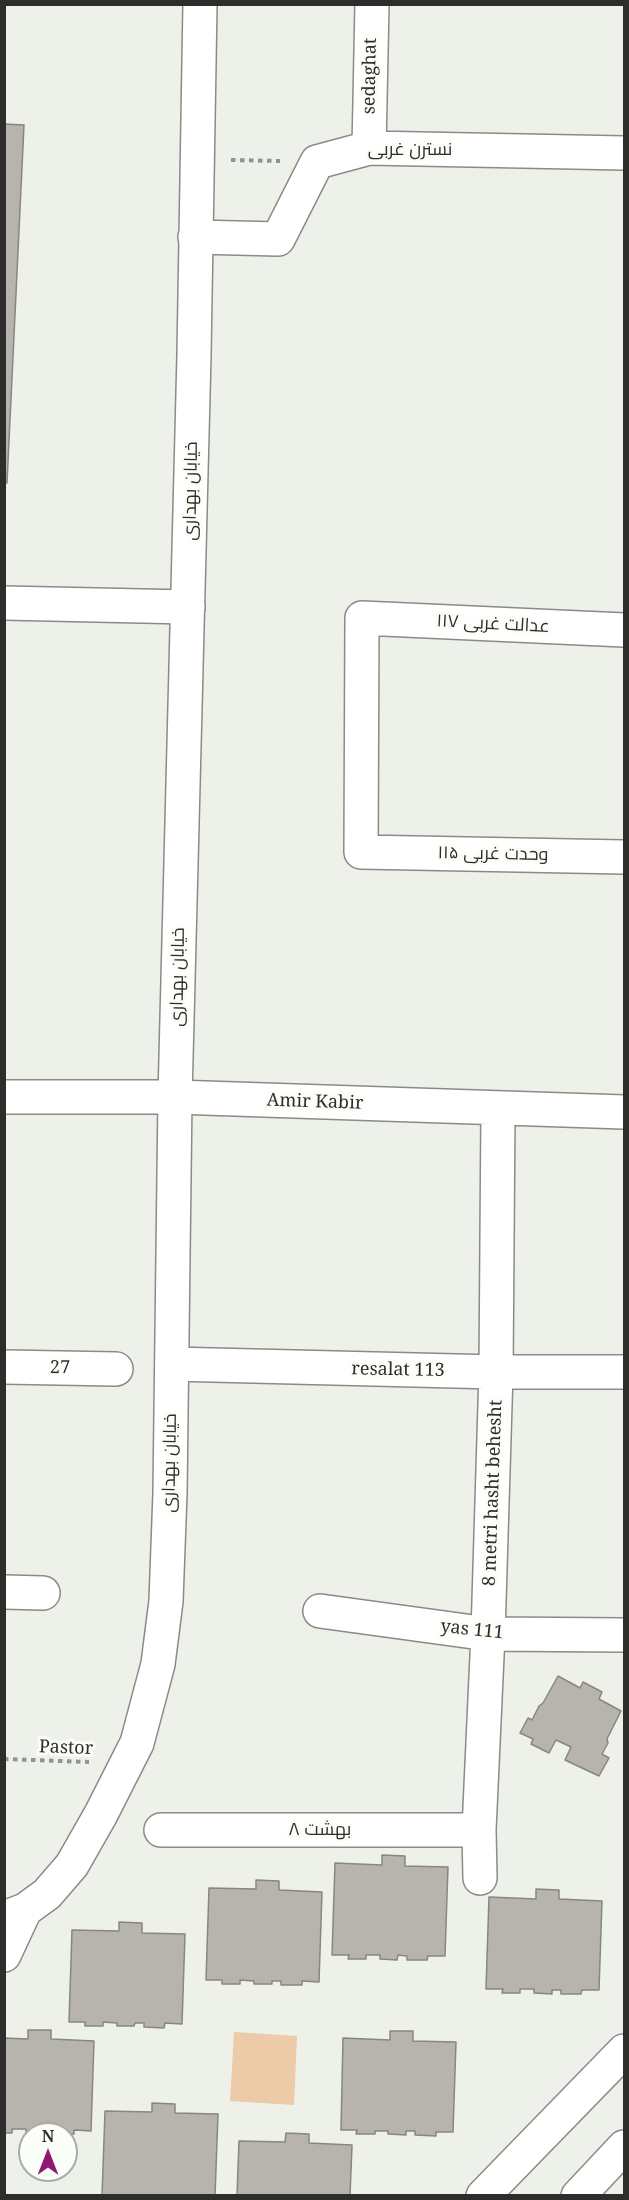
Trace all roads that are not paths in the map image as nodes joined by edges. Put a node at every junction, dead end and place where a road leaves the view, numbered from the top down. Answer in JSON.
{"nodes":[{"id":1,"x":200,"y":4,"type":"edge"},
{"id":2,"x":372,"y":4,"type":"edge"},
{"id":3,"x":369,"y":148,"type":"junction"},
{"id":4,"x":624,"y":153,"type":"edge"},
{"id":5,"x":195,"y":237,"type":"junction"},
{"id":6,"x":4,"y":603,"type":"edge"},
{"id":7,"x":188,"y":607,"type":"junction"},
{"id":8,"x":624,"y":630,"type":"edge"},
{"id":9,"x":361,"y":852,"type":"joint"},
{"id":10,"x":624,"y":857,"type":"edge"},
{"id":11,"x":4,"y":1097,"type":"edge"},
{"id":12,"x":175,"y":1097,"type":"junction"},
{"id":13,"x":498,"y":1109,"type":"junction"},
{"id":14,"x":624,"y":1112,"type":"edge"},
{"id":15,"x":172,"y":1364,"type":"junction"},
{"id":16,"x":4,"y":1367,"type":"edge"},
{"id":17,"x":116,"y":1369,"type":"dead end"},
{"id":18,"x":496,"y":1372,"type":"junction"},
{"id":19,"x":624,"y":1372,"type":"edge"},
{"id":20,"x":4,"y":1592,"type":"edge"},
{"id":21,"x":43,"y":1593,"type":"dead end"},
{"id":22,"x":320,"y":1611,"type":"dead end"},
{"id":23,"x":488,"y":1634,"type":"junction"},
{"id":24,"x":624,"y":1635,"type":"edge"},
{"id":25,"x":161,"y":1830,"type":"dead end"},
{"id":26,"x":479,"y":1830,"type":"junction"},
{"id":27,"x":480,"y":1878,"type":"dead end"},
{"id":28,"x":15,"y":1914,"type":"edge"},
{"id":29,"x":4,"y":1955,"type":"edge"},
{"id":30,"x":624,"y":2051,"type":"edge"},
{"id":31,"x":624,"y":2147,"type":"edge"},
{"id":32,"x":483,"y":2196,"type":"edge"},
{"id":33,"x":578,"y":2196,"type":"edge"}],
"edges":[{"from":1,"to":5,"type":"street","name":"خیابان بهداری"},
{"from":2,"to":3,"type":"street","name":"sedaghat"},
{"from":3,"to":4,"type":"street","name":"نسترن غربی"},
{"from":3,"to":5,"type":"street","name":"نسترن غربی"},
{"from":5,"to":7,"type":"street","name":"خیابان بهداری"},
{"from":6,"to":7,"type":"street"},
{"from":7,"to":12,"type":"street","name":"خیابان بهداری"},
{"from":8,"to":9,"type":"street","name":"۱۱۷ عدالت غربی"},
{"from":9,"to":10,"type":"street","name":"۱۱۵ وحدت غربی"},
{"from":11,"to":12,"type":"street","name":"Amir Kabir"},
{"from":12,"to":13,"type":"street","name":"Amir Kabir"},
{"from":12,"to":15,"type":"street","name":"خیابان بهداری"},
{"from":13,"to":14,"type":"street","name":"Amir Kabir"},
{"from":13,"to":18,"type":"street","name":"8 metri hasht behesht"},
{"from":15,"to":18,"type":"street","name":"resalat 113"},
{"from":15,"to":28,"type":"street","name":"خیابان بهداری"},
{"from":16,"to":17,"type":"street","name":"27"},
{"from":18,"to":19,"type":"street","name":"resalat 113"},
{"from":18,"to":23,"type":"street","name":"8 metri hasht behesht"},
{"from":20,"to":21,"type":"street"},
{"from":22,"to":23,"type":"street","name":"yas 111"},
{"from":23,"to":24,"type":"street","name":"yas 111"},
{"from":23,"to":26,"type":"street","name":"8 metri hasht behesht"},
{"from":25,"to":26,"type":"street","name":"۸ بهشت"},
{"from":26,"to":27,"type":"street","name":"8 metri hasht behesht"},
{"from":28,"to":29,"type":"street","name":"خیابان بهداری"},
{"from":30,"to":32,"type":"street"},
{"from":31,"to":33,"type":"street"}]}
